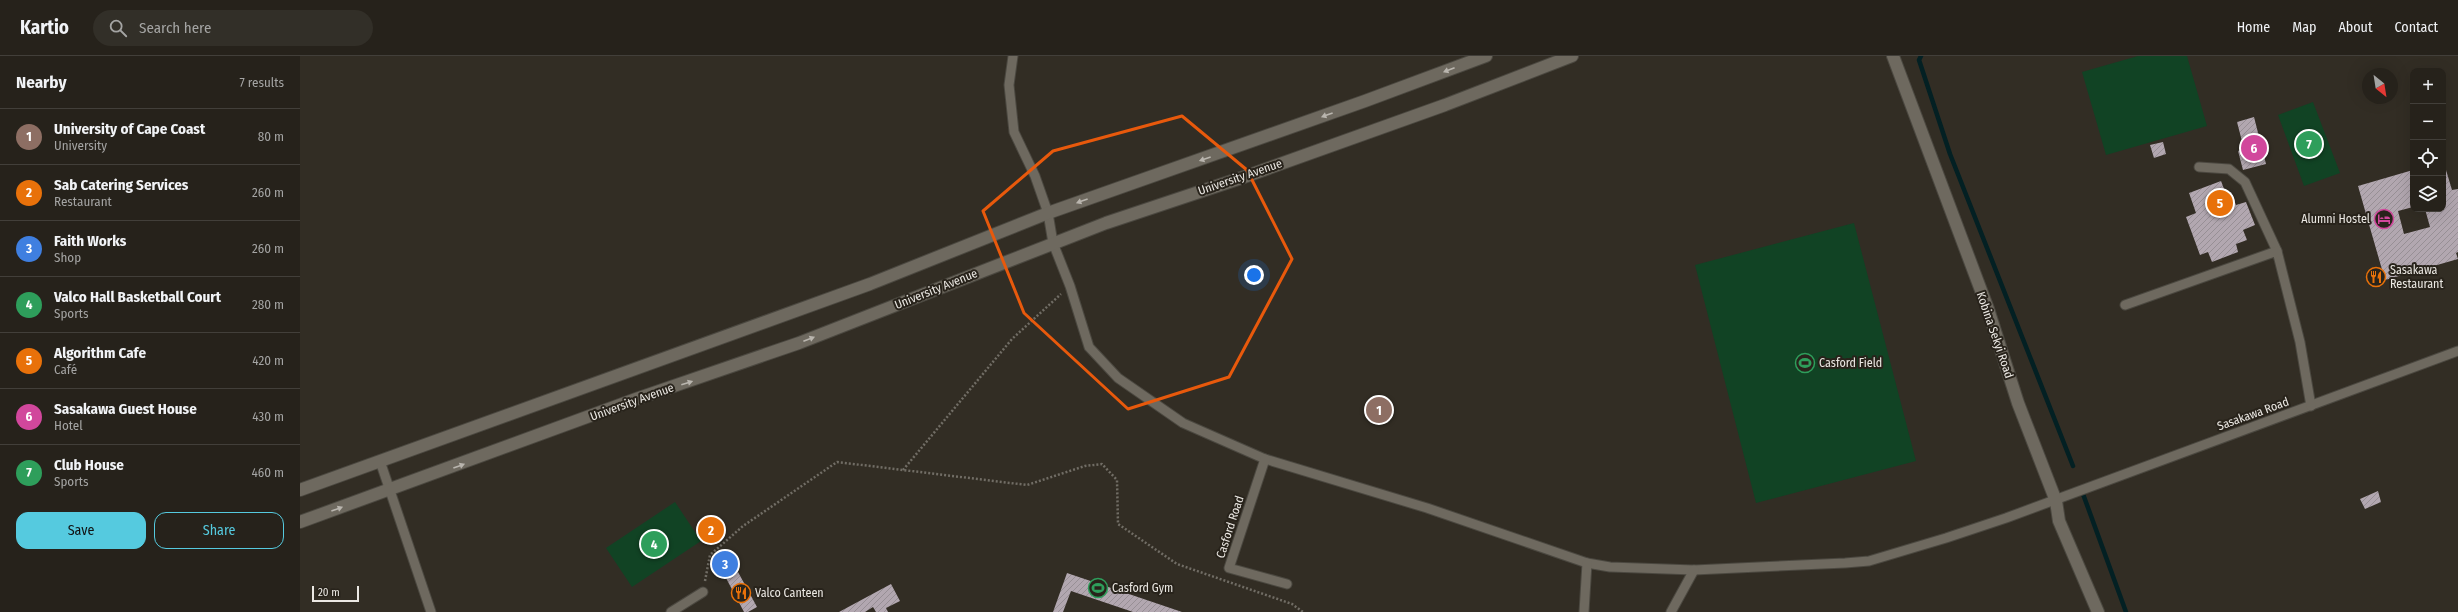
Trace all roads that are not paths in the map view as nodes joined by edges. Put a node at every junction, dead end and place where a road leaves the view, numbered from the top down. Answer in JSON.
{"nodes":[{"id":1,"x":1013,"y":56,"type":"edge"},
{"id":2,"x":1486,"y":56,"type":"edge"},
{"id":3,"x":1572,"y":56,"type":"edge"},
{"id":4,"x":1893,"y":56,"type":"edge"},
{"id":5,"x":2199,"y":167,"type":"dead end"},
{"id":6,"x":1048,"y":213,"type":"junction"},
{"id":7,"x":1053,"y":243,"type":"junction"},
{"id":8,"x":2277,"y":251,"type":"junction"},
{"id":9,"x":2125,"y":305,"type":"dead end"},
{"id":10,"x":2458,"y":351,"type":"edge"},
{"id":11,"x":2311,"y":406,"type":"junction"},
{"id":12,"x":1265,"y":459,"type":"junction"},
{"id":13,"x":380,"y":461,"type":"junction"},
{"id":14,"x":300,"y":490,"type":"edge"},
{"id":15,"x":392,"y":490,"type":"junction"},
{"id":16,"x":2056,"y":499,"type":"junction"},
{"id":17,"x":300,"y":522,"type":"edge"},
{"id":18,"x":1587,"y":563,"type":"junction"},
{"id":19,"x":1694,"y":570,"type":"junction"},
{"id":20,"x":1287,"y":584,"type":"dead end"},
{"id":21,"x":703,"y":592,"type":"road end"},
{"id":22,"x":431,"y":612,"type":"edge"},
{"id":23,"x":671,"y":612,"type":"edge"},
{"id":24,"x":1584,"y":612,"type":"edge"},
{"id":25,"x":1671,"y":612,"type":"edge"},
{"id":26,"x":2098,"y":612,"type":"edge"}],
"edges":[{"from":1,"to":6,"type":"lane","name":"Sasakawa Road"},
{"from":2,"to":6,"type":"street","one_way":true},
{"from":3,"to":7,"type":"street","name":"University Avenue"},
{"from":4,"to":16,"type":"street","name":"Kobina Sekyi Road"},
{"from":5,"to":8,"type":"lane"},
{"from":6,"to":7,"type":"lane","name":"Sasakawa Road"},
{"from":6,"to":13,"type":"street"},
{"from":7,"to":12,"type":"lane","name":"Sasakawa Road"},
{"from":15,"to":7,"type":"street","name":"University Avenue","one_way":true},
{"from":8,"to":9,"type":"lane"},
{"from":8,"to":11,"type":"lane"},
{"from":10,"to":11,"type":"lane","name":"Sasakawa Road"},
{"from":11,"to":16,"type":"lane","name":"Sasakawa Road"},
{"from":12,"to":18,"type":"lane","name":"Sasakawa Road"},
{"from":12,"to":20,"type":"lane","name":"Casford Road"},
{"from":13,"to":14,"type":"street"},
{"from":13,"to":15,"type":"lane"},
{"from":17,"to":15,"type":"street","name":"University Avenue","one_way":true},
{"from":15,"to":22,"type":"lane"},
{"from":16,"to":19,"type":"lane","name":"Sasakawa Road"},
{"from":16,"to":26,"type":"street","name":"Kobina Sekyi Road"},
{"from":18,"to":19,"type":"lane","name":"Sasakawa Road"},
{"from":18,"to":24,"type":"lane"},
{"from":19,"to":25,"type":"lane"},
{"from":21,"to":23,"type":"lane"}]}
